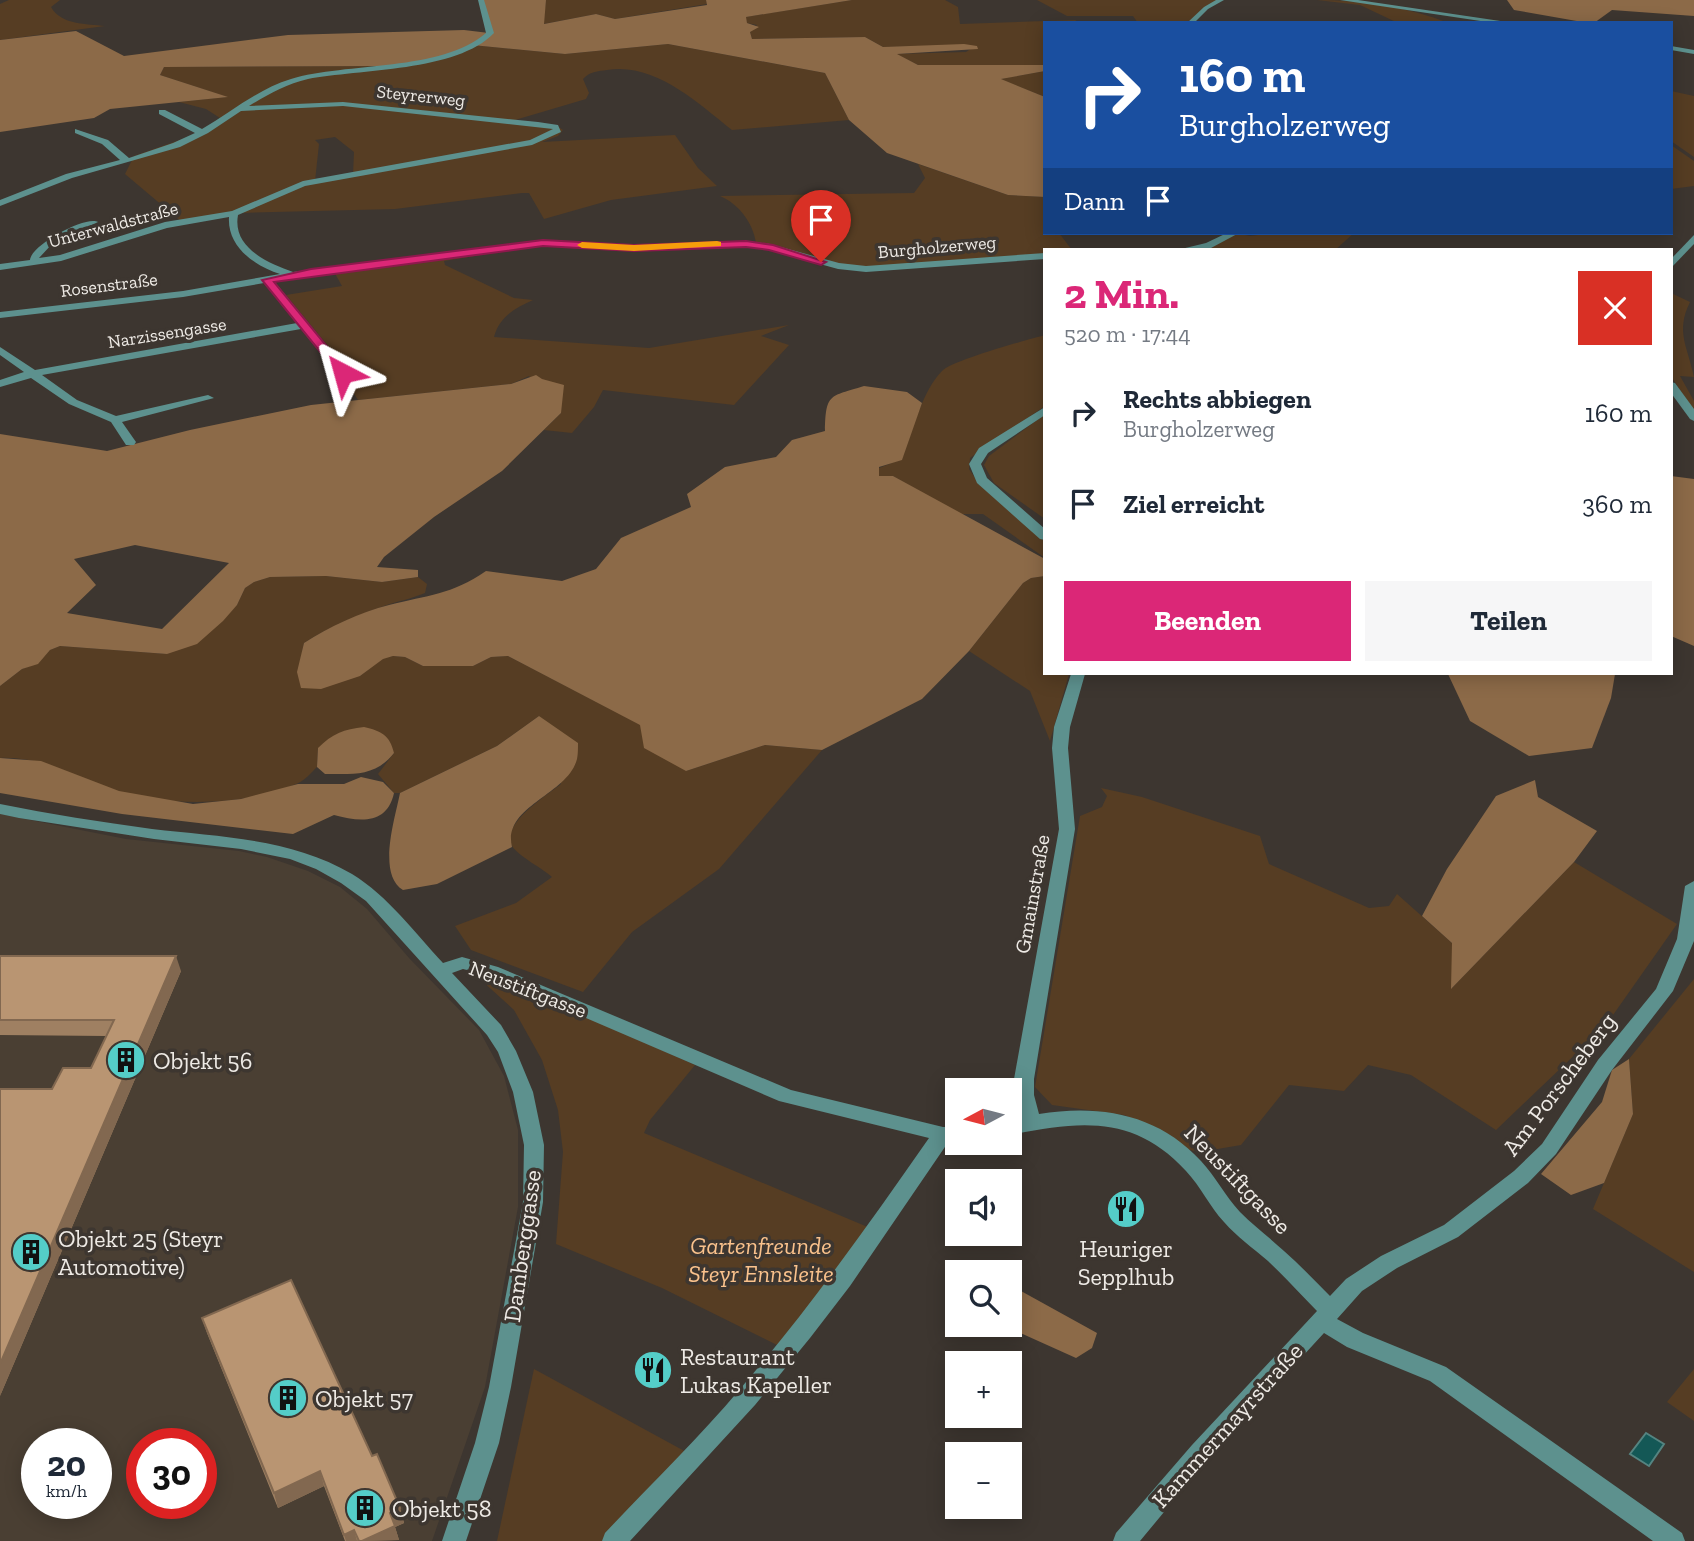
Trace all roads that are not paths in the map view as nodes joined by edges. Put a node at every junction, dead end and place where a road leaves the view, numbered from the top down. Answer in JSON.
{"nodes":[{"id":1,"x":481,"y":0,"type":"edge"},
{"id":2,"x":1232,"y":0,"type":"edge"},
{"id":3,"x":1343,"y":0,"type":"edge"},
{"id":4,"x":1220,"y":1,"type":"edge"},
{"id":5,"x":1192,"y":21,"type":"edge"},
{"id":6,"x":1496,"y":21,"type":"edge"},
{"id":7,"x":1673,"y":48,"type":"edge"},
{"id":8,"x":1694,"y":52,"type":"edge"},
{"id":9,"x":241,"y":109,"type":"junction"},
{"id":10,"x":162,"y":112,"type":"dead end"},
{"id":11,"x":78,"y":131,"type":"dead end"},
{"id":12,"x":203,"y":132,"type":"junction"},
{"id":13,"x":126,"y":160,"type":"junction"},
{"id":14,"x":0,"y":203,"type":"edge"},
{"id":15,"x":234,"y":213,"type":"junction"},
{"id":16,"x":93,"y":222,"type":"dead end"},
{"id":17,"x":1230,"y":235,"type":"edge"},
{"id":18,"x":1694,"y":238,"type":"edge"},
{"id":19,"x":1195,"y":248,"type":"edge"},
{"id":20,"x":1043,"y":256,"type":"edge"},
{"id":21,"x":35,"y":262,"type":"junction"},
{"id":22,"x":1673,"y":263,"type":"edge"},
{"id":23,"x":0,"y":267,"type":"edge"},
{"id":24,"x":291,"y":275,"type":"junction"},
{"id":25,"x":267,"y":280,"type":"junction"},
{"id":26,"x":223,"y":288,"type":"joint"},
{"id":27,"x":0,"y":315,"type":"edge"},
{"id":28,"x":305,"y":325,"type":"junction"},
{"id":29,"x":0,"y":350,"type":"edge"},
{"id":30,"x":34,"y":373,"type":"junction"},
{"id":31,"x":343,"y":373,"type":"dead end"},
{"id":32,"x":0,"y":384,"type":"edge"},
{"id":33,"x":1673,"y":389,"type":"edge"},
{"id":34,"x":208,"y":398,"type":"dead end"},
{"id":35,"x":1043,"y":411,"type":"edge"},
{"id":36,"x":1694,"y":417,"type":"edge"},
{"id":37,"x":115,"y":420,"type":"junction"},
{"id":38,"x":130,"y":442,"type":"dead end"},
{"id":39,"x":1043,"y":534,"type":"edge"},
{"id":40,"x":1078,"y":675,"type":"edge"},
{"id":41,"x":0,"y":808,"type":"edge"},
{"id":42,"x":1694,"y":886,"type":"edge"},
{"id":43,"x":441,"y":970,"type":"junction"},
{"id":44,"x":1032,"y":1122,"type":"junction"},
{"id":45,"x":1022,"y":1125,"type":"edge"},
{"id":46,"x":945,"y":1133,"type":"edge"},
{"id":47,"x":945,"y":1141,"type":"edge"},
{"id":48,"x":1325,"y":1315,"type":"junction"},
{"id":49,"x":454,"y":1541,"type":"edge"},
{"id":50,"x":614,"y":1541,"type":"edge"},
{"id":51,"x":1125,"y":1541,"type":"edge"},
{"id":52,"x":1673,"y":1541,"type":"edge"}],
"edges":[{"from":1,"to":9,"type":"street","name":"Steyrerweg"},
{"from":2,"to":4,"type":"street"},
{"from":3,"to":6,"type":"street"},
{"from":4,"to":5,"type":"street"},
{"from":7,"to":8,"type":"street"},
{"from":9,"to":12,"type":"street"},
{"from":9,"to":15,"type":"street","name":"Steyrerweg"},
{"from":10,"to":12,"type":"street"},
{"from":11,"to":13,"type":"street"},
{"from":12,"to":13,"type":"street"},
{"from":13,"to":14,"type":"street"},
{"from":15,"to":21,"type":"street","name":"Unterwaldstraße"},
{"from":15,"to":24,"type":"street"},
{"from":16,"to":21,"type":"street"},
{"from":17,"to":19,"type":"street"},
{"from":18,"to":22,"type":"street"},
{"from":20,"to":24,"type":"street","name":"Burgholzerweg"},
{"from":21,"to":23,"type":"street","name":"Unterwaldstraße"},
{"from":24,"to":25,"type":"street","name":"Burgholzerweg"},
{"from":25,"to":26,"type":"street","name":"Burgholzerweg"},
{"from":25,"to":28,"type":"street"},
{"from":26,"to":27,"type":"street","name":"Rosenstraße"},
{"from":28,"to":30,"type":"street","name":"Narzissengasse"},
{"from":28,"to":31,"type":"street"},
{"from":29,"to":30,"type":"street"},
{"from":30,"to":32,"type":"street","name":"Narzissengasse"},
{"from":30,"to":37,"type":"street"},
{"from":33,"to":36,"type":"street"},
{"from":34,"to":37,"type":"street"},
{"from":35,"to":39,"type":"street"},
{"from":37,"to":38,"type":"street"},
{"from":40,"to":44,"type":"street","name":"Gmainstraße"},
{"from":41,"to":43,"type":"street","name":"Neustiftgasse"},
{"from":42,"to":48,"type":"street","name":"Am Porscheberg"},
{"from":43,"to":46,"type":"street","name":"Neustiftgasse"},
{"from":43,"to":49,"type":"street","name":"Damberggasse"},
{"from":44,"to":45,"type":"street","name":"Neustiftgasse"},
{"from":44,"to":48,"type":"street","name":"Neustiftgasse"},
{"from":47,"to":50,"type":"street"},
{"from":48,"to":51,"type":"street","name":"Kammermayrstraße"},
{"from":48,"to":52,"type":"street","name":"Neustiftgasse"}]}
